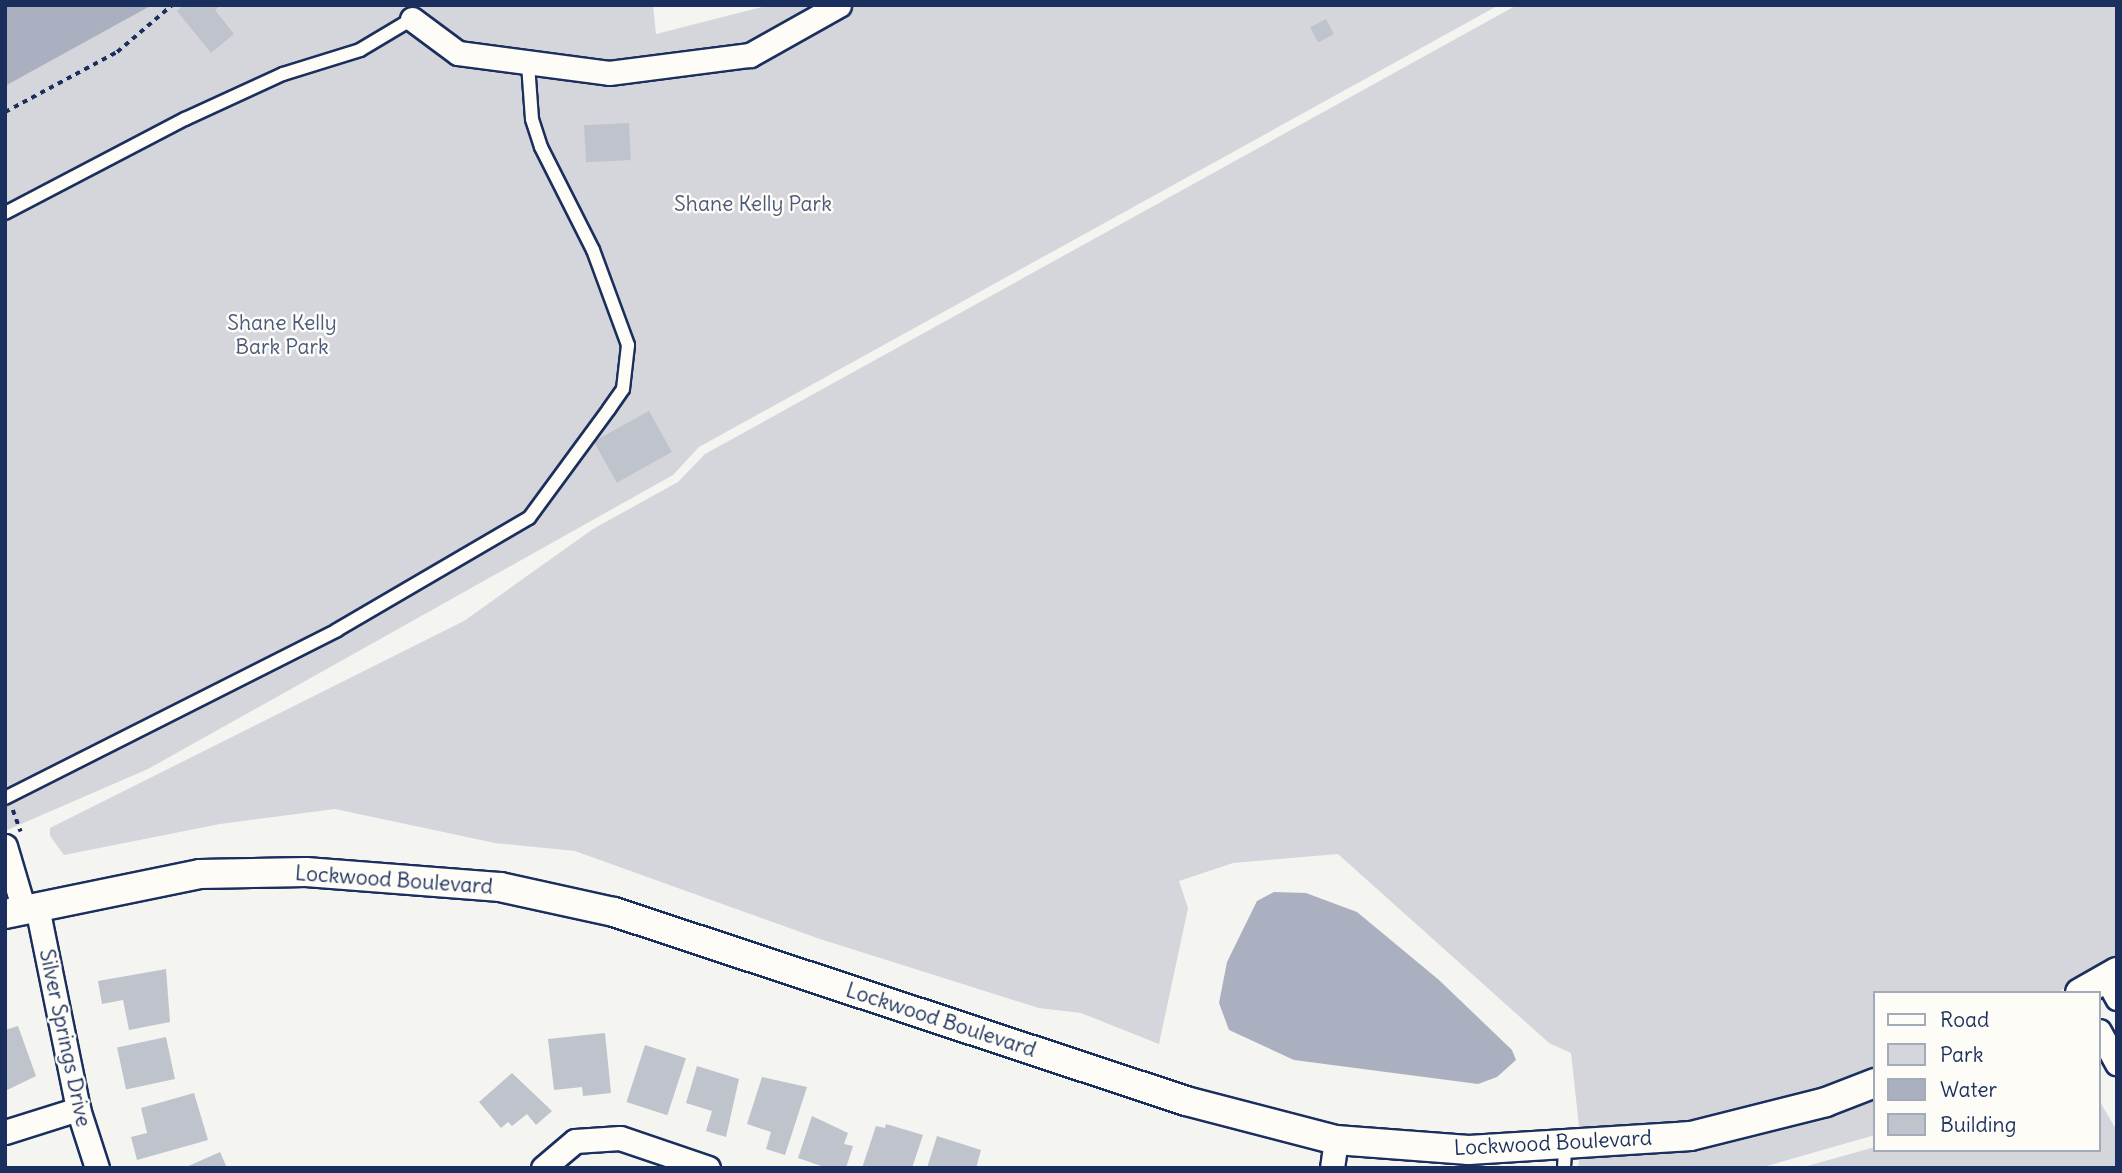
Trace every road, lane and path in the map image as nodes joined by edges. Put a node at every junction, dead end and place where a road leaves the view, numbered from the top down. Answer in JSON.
{"nodes":[{"id":1,"x":172,"y":5,"type":"edge"},
{"id":2,"x":839,"y":5,"type":"edge"},
{"id":3,"x":412,"y":19,"type":"joint"},
{"id":4,"x":528,"y":65,"type":"junction"},
{"id":5,"x":5,"y":112,"type":"edge"},
{"id":6,"x":5,"y":214,"type":"edge"},
{"id":7,"x":5,"y":798,"type":"edge"},
{"id":8,"x":5,"y":846,"type":"edge"},
{"id":9,"x":22,"y":910,"type":"edge"},
{"id":10,"x":2113,"y":982,"type":"edge"},
{"id":11,"x":2086,"y":991,"type":"edge"},
{"id":12,"x":2101,"y":1035,"type":"edge"},
{"id":13,"x":2117,"y":1063,"type":"edge"},
{"id":14,"x":1874,"y":1083,"type":"edge"},
{"id":15,"x":78,"y":1109,"type":"junction"},
{"id":16,"x":5,"y":1132,"type":"edge"},
{"id":17,"x":1336,"y":1140,"type":"junction"},
{"id":18,"x":1564,"y":1157,"type":"edge"},
{"id":19,"x":97,"y":1168,"type":"edge"},
{"id":20,"x":543,"y":1168,"type":"edge"},
{"id":21,"x":708,"y":1168,"type":"edge"},
{"id":22,"x":1332,"y":1168,"type":"edge"}],
"edges":[{"from":1,"to":5,"type":"path"},
{"from":2,"to":4,"type":"street"},
{"from":3,"to":4,"type":"street"},
{"from":3,"to":6,"type":"lane"},
{"from":4,"to":7,"type":"lane"},
{"from":8,"to":9,"type":"street","name":"Silver Springs Drive"},
{"from":9,"to":15,"type":"street","name":"Silver Springs Drive"},
{"from":9,"to":17,"type":"street","name":"Lockwood Boulevard"},
{"from":10,"to":11,"type":"street"},
{"from":12,"to":13,"type":"street"},
{"from":14,"to":18,"type":"street","name":"Lockwood Boulevard"},
{"from":15,"to":16,"type":"street"},
{"from":15,"to":19,"type":"street","name":"Silver Springs Drive"},
{"from":17,"to":18,"type":"street","name":"Lockwood Boulevard"},
{"from":17,"to":22,"type":"street"},
{"from":20,"to":21,"type":"street"}]}
